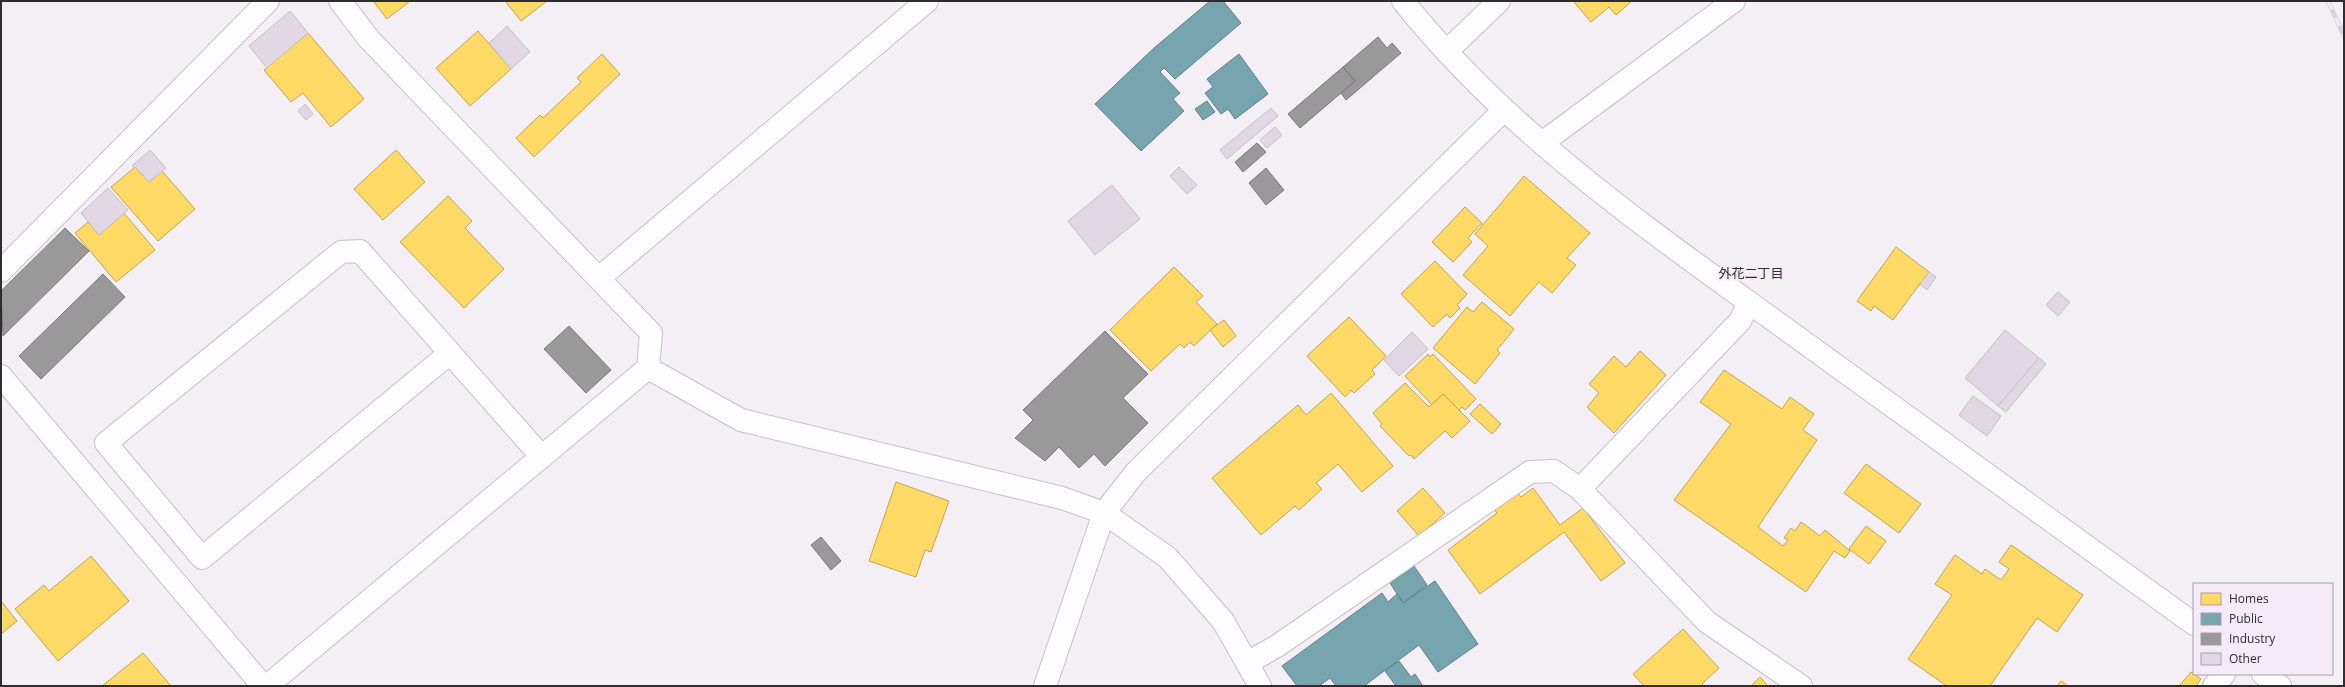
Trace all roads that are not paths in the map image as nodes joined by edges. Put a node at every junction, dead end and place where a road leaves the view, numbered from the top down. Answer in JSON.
{"nodes":[{"id":1,"x":268,"y":1,"type":"edge"},
{"id":2,"x":340,"y":1,"type":"edge"},
{"id":3,"x":927,"y":1,"type":"edge"},
{"id":4,"x":1403,"y":1,"type":"edge"},
{"id":5,"x":1499,"y":1,"type":"edge"},
{"id":6,"x":1734,"y":1,"type":"edge"},
{"id":7,"x":1447,"y":51,"type":"junction"},
{"id":8,"x":1504,"y":110,"type":"junction"},
{"id":9,"x":1542,"y":143,"type":"junction"},
{"id":10,"x":1,"y":271,"type":"edge"},
{"id":11,"x":599,"y":278,"type":"junction"},
{"id":12,"x":1750,"y":303,"type":"junction"},
{"id":13,"x":450,"y":353,"type":"junction"},
{"id":14,"x":648,"y":368,"type":"junction"},
{"id":15,"x":1,"y":376,"type":"edge"},
{"id":16,"x":542,"y":457,"type":"junction"},
{"id":17,"x":1580,"y":489,"type":"junction"},
{"id":18,"x":1104,"y":513,"type":"junction"},
{"id":19,"x":2193,"y":623,"type":"edge"},
{"id":20,"x":1247,"y":663,"type":"junction"},
{"id":21,"x":2223,"y":675,"type":"edge"},
{"id":22,"x":2264,"y":675,"type":"edge"},
{"id":23,"x":263,"y":686,"type":"edge"},
{"id":24,"x":268,"y":686,"type":"edge"},
{"id":25,"x":1044,"y":686,"type":"edge"},
{"id":26,"x":1260,"y":686,"type":"edge"},
{"id":27,"x":1801,"y":686,"type":"edge"},
{"id":28,"x":2214,"y":686,"type":"edge"},
{"id":29,"x":2280,"y":686,"type":"edge"}],
"edges":[{"from":1,"to":10,"type":"street"},
{"from":2,"to":11,"type":"street"},
{"from":3,"to":11,"type":"street"},
{"from":4,"to":7,"type":"street"},
{"from":5,"to":7,"type":"street"},
{"from":6,"to":9,"type":"street"},
{"from":7,"to":8,"type":"street"},
{"from":8,"to":9,"type":"street"},
{"from":8,"to":18,"type":"street"},
{"from":9,"to":12,"type":"street"},
{"from":11,"to":14,"type":"street"},
{"from":12,"to":17,"type":"street"},
{"from":12,"to":19,"type":"street"},
{"from":13,"to":13,"type":"street"},
{"from":13,"to":16,"type":"street"},
{"from":14,"to":16,"type":"street"},
{"from":14,"to":18,"type":"street"},
{"from":15,"to":23,"type":"street"},
{"from":16,"to":24,"type":"street"},
{"from":17,"to":20,"type":"street"},
{"from":17,"to":27,"type":"street"},
{"from":18,"to":20,"type":"street"},
{"from":18,"to":25,"type":"street"},
{"from":20,"to":26,"type":"street"},
{"from":21,"to":28,"type":"street"},
{"from":22,"to":29,"type":"street"}]}
